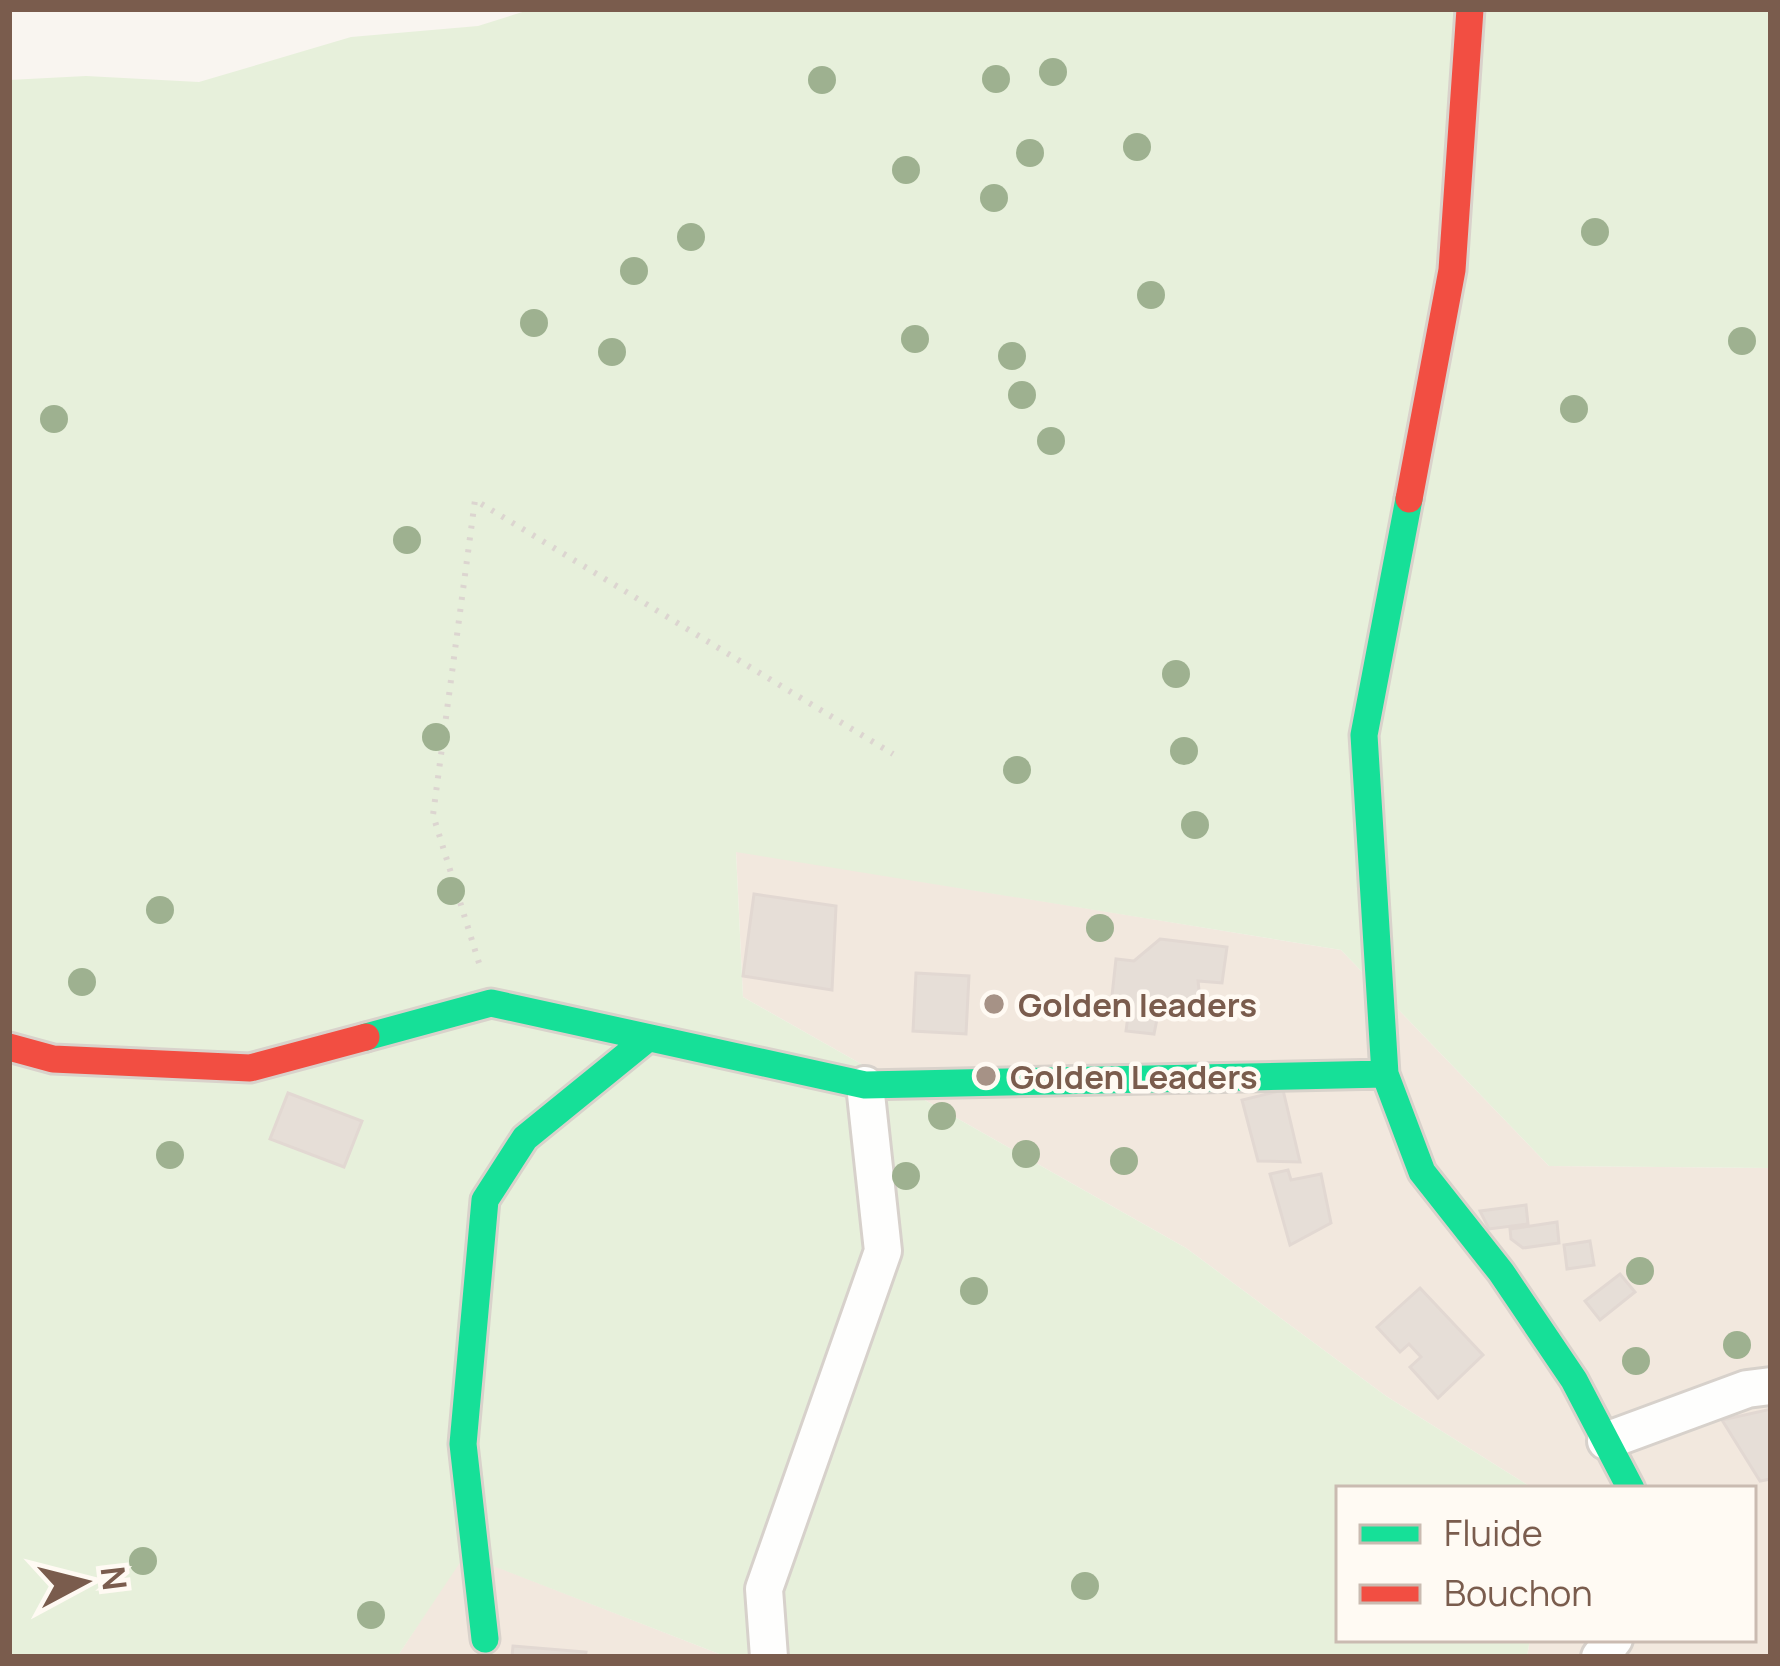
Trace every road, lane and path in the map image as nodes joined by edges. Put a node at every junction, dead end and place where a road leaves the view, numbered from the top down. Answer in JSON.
{"nodes":[{"id":1,"x":1470,"y":9,"type":"edge"},
{"id":2,"x":893,"y":754,"type":"dead end"},
{"id":3,"x":491,"y":1003,"type":"junction"},
{"id":4,"x":648,"y":1038,"type":"junction"},
{"id":5,"x":9,"y":1047,"type":"edge"},
{"id":6,"x":1384,"y":1074,"type":"junction"},
{"id":7,"x":865,"y":1085,"type":"junction"},
{"id":8,"x":1771,"y":1386,"type":"edge"},
{"id":9,"x":1606,"y":1441,"type":"junction"},
{"id":10,"x":1629,"y":1486,"type":"edge"},
{"id":11,"x":485,"y":1639,"type":"dead end"},
{"id":12,"x":769,"y":1657,"type":"edge"}],
"edges":[{"from":1,"to":6,"type":"street"},
{"from":2,"to":3,"type":"path"},
{"from":3,"to":4,"type":"street"},
{"from":3,"to":5,"type":"street"},
{"from":4,"to":7,"type":"street"},
{"from":4,"to":11,"type":"street"},
{"from":6,"to":7,"type":"street"},
{"from":6,"to":9,"type":"street"},
{"from":7,"to":12,"type":"street"},
{"from":8,"to":9,"type":"street"},
{"from":9,"to":10,"type":"street"}]}
